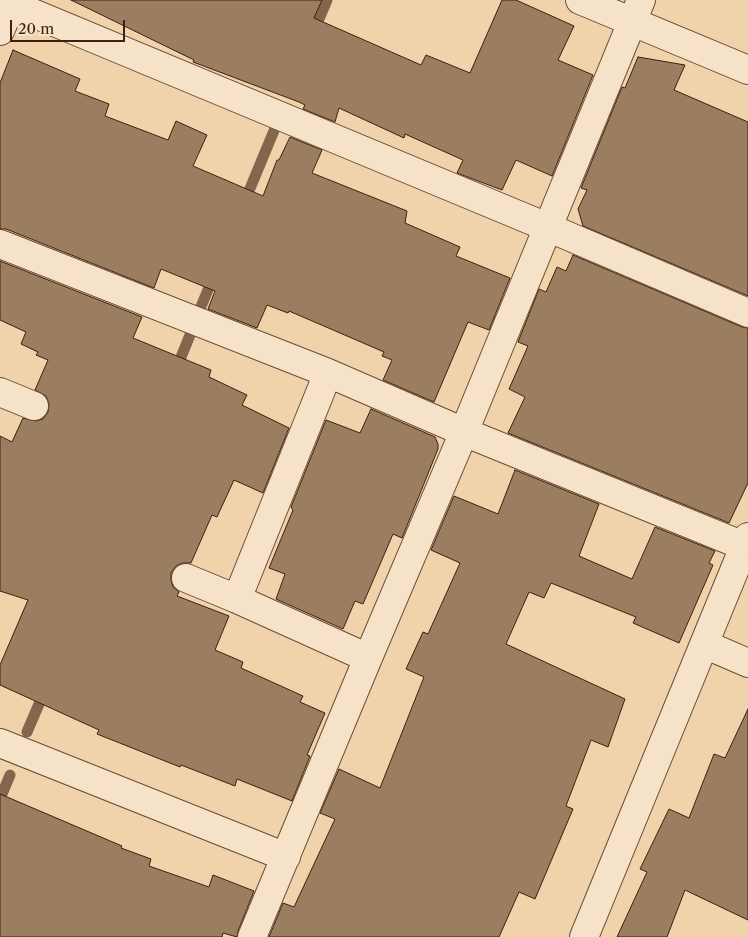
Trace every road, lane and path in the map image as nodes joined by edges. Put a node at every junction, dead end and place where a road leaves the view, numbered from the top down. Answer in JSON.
{"nodes":[{"id":1,"x":580,"y":0,"type":"edge"},
{"id":2,"x":12,"y":2,"type":"edge"},
{"id":3,"x":636,"y":11,"type":"edge"},
{"id":4,"x":0,"y":31,"type":"edge"},
{"id":5,"x":748,"y":70,"type":"edge"},
{"id":6,"x":547,"y":227,"type":"junction"},
{"id":7,"x":0,"y":244,"type":"edge"},
{"id":8,"x":748,"y":313,"type":"edge"},
{"id":9,"x":328,"y":373,"type":"junction"},
{"id":10,"x":0,"y":392,"type":"edge"},
{"id":11,"x":34,"y":406,"type":"dead end"},
{"id":12,"x":464,"y":432,"type":"junction"},
{"id":13,"x":746,"y":542,"type":"edge"},
{"id":14,"x":186,"y":578,"type":"dead end"},
{"id":15,"x":237,"y":599,"type":"junction"},
{"id":16,"x":704,"y":644,"type":"junction"},
{"id":17,"x":368,"y":658,"type":"junction"},
{"id":18,"x":748,"y":663,"type":"edge"},
{"id":19,"x":0,"y":743,"type":"edge"},
{"id":20,"x":286,"y":857,"type":"junction"},
{"id":21,"x":252,"y":937,"type":"edge"},
{"id":22,"x":584,"y":937,"type":"edge"}],
"edges":[{"from":1,"to":3,"type":"street"},
{"from":2,"to":4,"type":"street"},
{"from":2,"to":6,"type":"street"},
{"from":3,"to":5,"type":"street"},
{"from":3,"to":6,"type":"street"},
{"from":6,"to":8,"type":"street"},
{"from":6,"to":12,"type":"street"},
{"from":7,"to":9,"type":"street"},
{"from":9,"to":12,"type":"street"},
{"from":9,"to":15,"type":"street"},
{"from":10,"to":11,"type":"street"},
{"from":12,"to":13,"type":"street"},
{"from":12,"to":17,"type":"street"},
{"from":13,"to":16,"type":"street"},
{"from":14,"to":15,"type":"street"},
{"from":15,"to":17,"type":"street"},
{"from":16,"to":18,"type":"street"},
{"from":16,"to":22,"type":"street"},
{"from":17,"to":20,"type":"street"},
{"from":19,"to":20,"type":"street"},
{"from":20,"to":21,"type":"street"}]}
